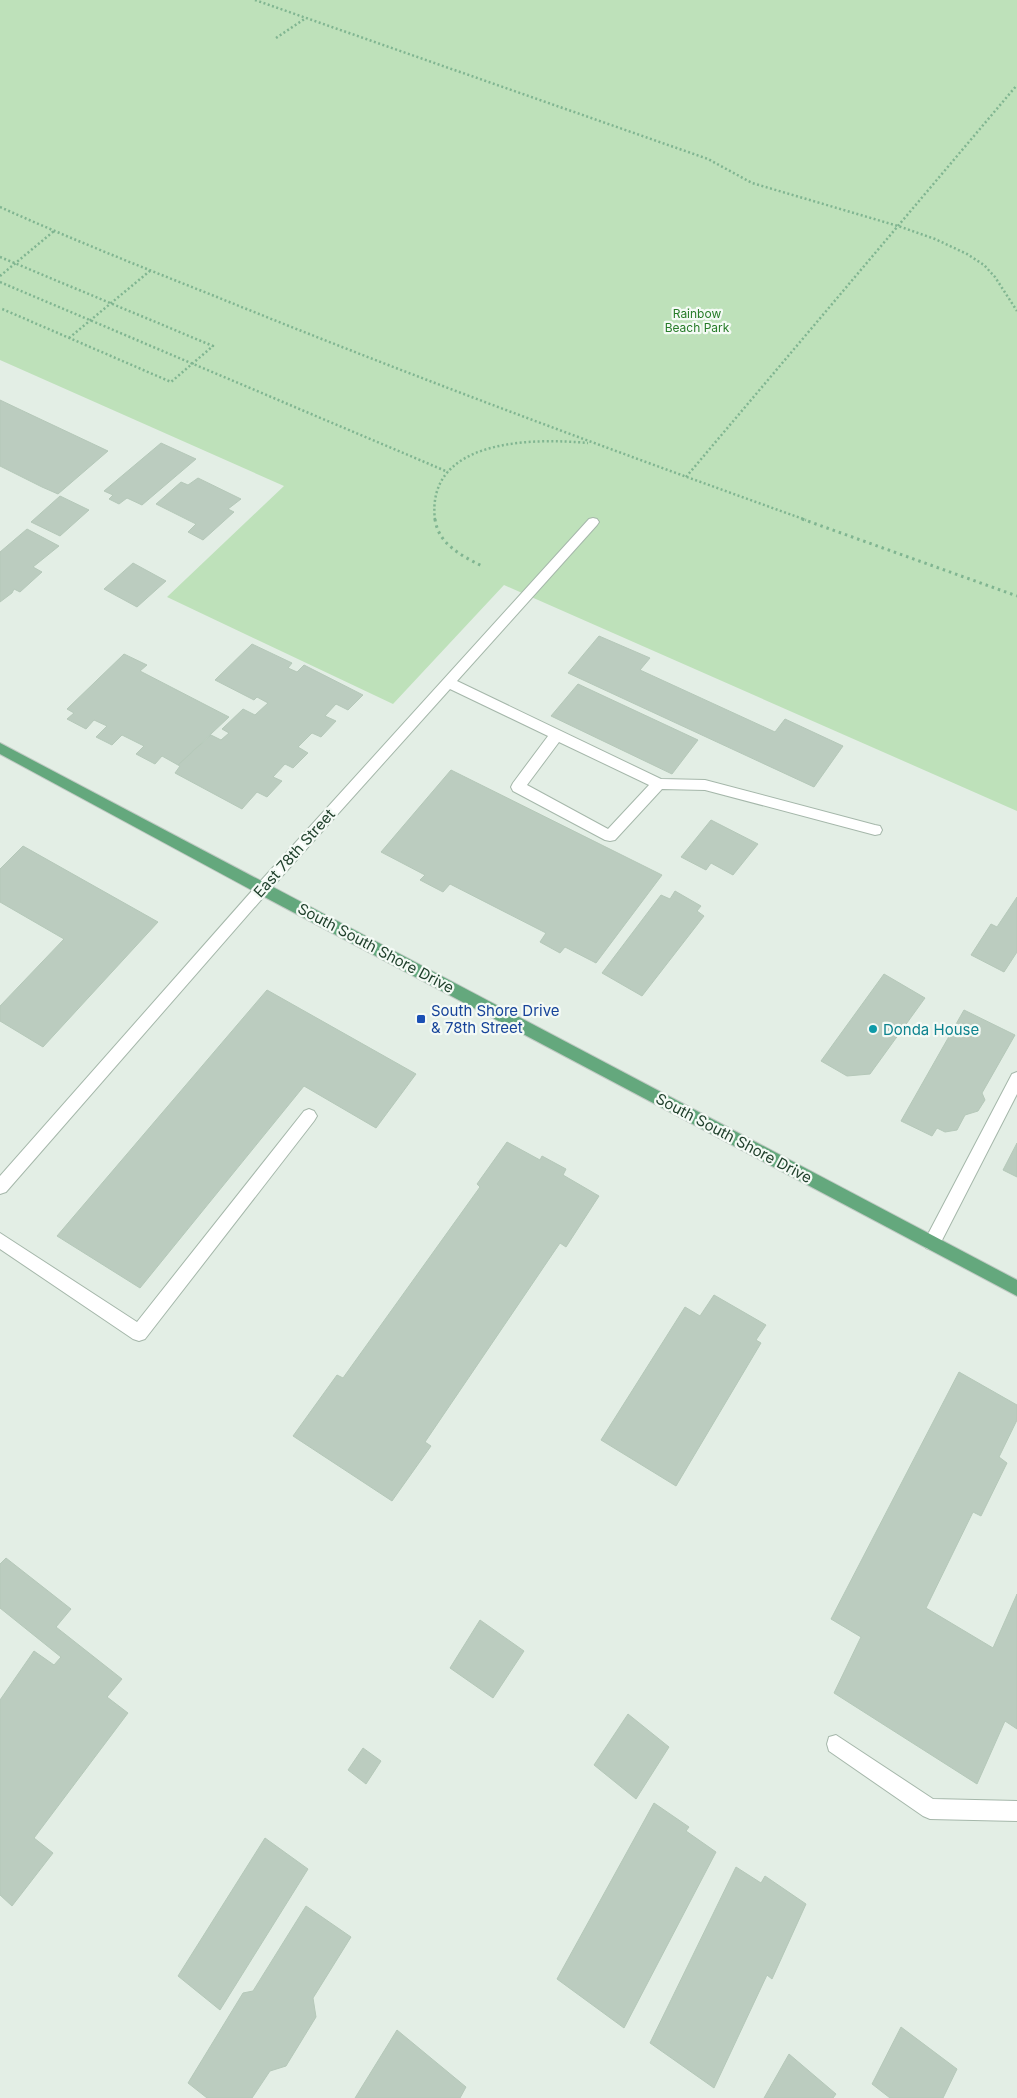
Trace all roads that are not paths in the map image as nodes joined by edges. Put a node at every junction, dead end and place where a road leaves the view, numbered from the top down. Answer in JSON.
{"nodes":[{"id":1,"x":593,"y":522,"type":"dead end"},
{"id":2,"x":449,"y":683,"type":"junction"},
{"id":3,"x":556,"y":735,"type":"junction"},
{"id":4,"x":0,"y":748,"type":"edge"},
{"id":5,"x":659,"y":784,"type":"junction"},
{"id":6,"x":875,"y":830,"type":"dead end"},
{"id":7,"x":262,"y":889,"type":"junction"},
{"id":8,"x":1017,"y":1078,"type":"edge"},
{"id":9,"x":309,"y":1116,"type":"dead end"},
{"id":10,"x":0,"y":1187,"type":"edge"},
{"id":11,"x":0,"y":1240,"type":"edge"},
{"id":12,"x":932,"y":1243,"type":"junction"},
{"id":13,"x":1017,"y":1288,"type":"edge"},
{"id":14,"x":836,"y":1744,"type":"dead end"},
{"id":15,"x":1017,"y":1811,"type":"edge"}],
"edges":[{"from":1,"to":2,"type":"street","name":"East 78th Street"},
{"from":2,"to":3,"type":"street"},
{"from":2,"to":7,"type":"street","name":"East 78th Street"},
{"from":3,"to":5,"type":"street"},
{"from":3,"to":5,"type":"street"},
{"from":4,"to":7,"type":"main road","name":"South South Shore Drive"},
{"from":5,"to":6,"type":"street"},
{"from":7,"to":10,"type":"street","name":"East 78th Street"},
{"from":7,"to":12,"type":"main road","name":"South South Shore Drive"},
{"from":8,"to":12,"type":"street"},
{"from":9,"to":11,"type":"street"},
{"from":12,"to":13,"type":"main road","name":"South South Shore Drive"},
{"from":14,"to":15,"type":"street"}]}
